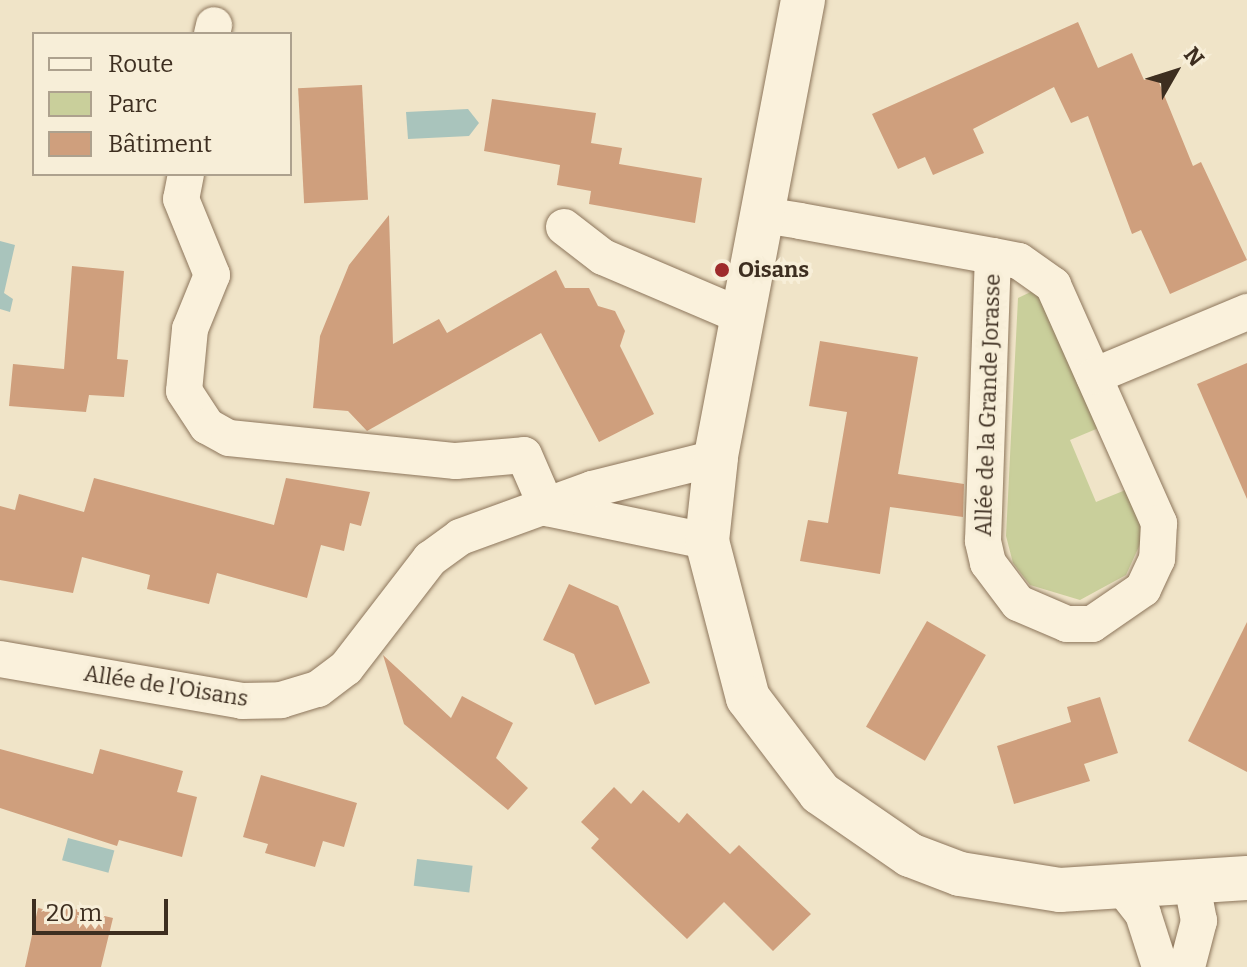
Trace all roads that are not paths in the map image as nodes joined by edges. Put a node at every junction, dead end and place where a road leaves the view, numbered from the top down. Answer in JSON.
{"nodes":[{"id":1,"x":797,"y":4,"type":"edge"},
{"id":2,"x":186,"y":176,"type":"edge"},
{"id":3,"x":763,"y":215,"type":"junction"},
{"id":4,"x":564,"y":227,"type":"dead end"},
{"id":5,"x":993,"y":256,"type":"junction"},
{"id":6,"x":1247,"y":312,"type":"edge"},
{"id":7,"x":744,"y":317,"type":"junction"},
{"id":8,"x":1094,"y":376,"type":"junction"},
{"id":9,"x":716,"y":458,"type":"junction"},
{"id":10,"x":547,"y":508,"type":"junction"},
{"id":11,"x":707,"y":541,"type":"junction"},
{"id":12,"x":0,"y":659,"type":"edge"},
{"id":13,"x":1247,"y":863,"type":"edge"},
{"id":14,"x":1247,"y":878,"type":"edge"},
{"id":15,"x":1191,"y":879,"type":"junction"},
{"id":16,"x":1122,"y":887,"type":"junction"},
{"id":17,"x":1160,"y":967,"type":"edge"},
{"id":18,"x":1187,"y":967,"type":"edge"}],
"edges":[{"from":1,"to":3,"type":"street"},
{"from":2,"to":10,"type":"street"},
{"from":3,"to":5,"type":"street","name":"Allée de la Grande Jorasse"},
{"from":3,"to":7,"type":"street"},
{"from":4,"to":7,"type":"street"},
{"from":5,"to":8,"type":"street","name":"Allée de la Grande Jorasse"},
{"from":5,"to":8,"type":"street","name":"Allée de la Grande Jorasse"},
{"from":6,"to":8,"type":"street"},
{"from":7,"to":9,"type":"street"},
{"from":9,"to":10,"type":"street","name":"Allée de l'Oisans"},
{"from":9,"to":11,"type":"street"},
{"from":10,"to":11,"type":"street"},
{"from":10,"to":12,"type":"street","name":"Allée de l'Oisans"},
{"from":11,"to":16,"type":"street"},
{"from":13,"to":15,"type":"street"},
{"from":14,"to":15,"type":"street"},
{"from":15,"to":16,"type":"street"},
{"from":15,"to":18,"type":"street"},
{"from":16,"to":17,"type":"street"}]}
